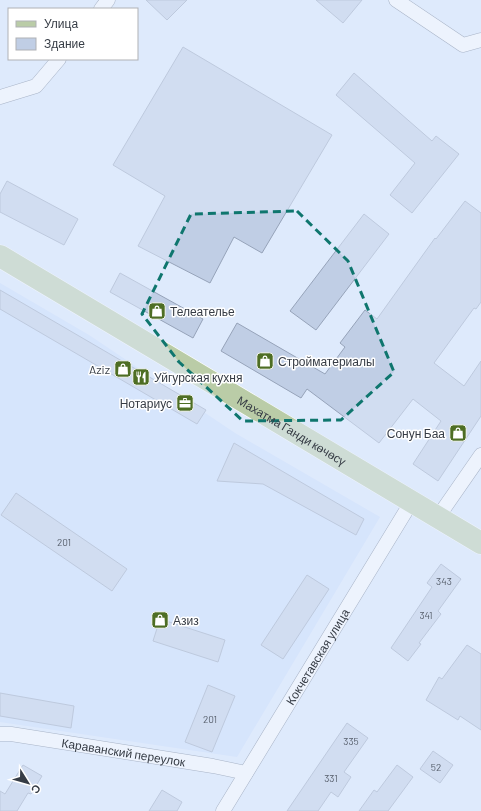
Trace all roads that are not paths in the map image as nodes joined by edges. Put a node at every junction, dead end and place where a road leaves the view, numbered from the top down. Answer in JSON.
{"nodes":[{"id":1,"x":108,"y":0,"type":"edge"},
{"id":2,"x":396,"y":0,"type":"edge"},
{"id":3,"x":102,"y":8,"type":"edge"},
{"id":4,"x":481,"y":40,"type":"edge"},
{"id":5,"x":58,"y":60,"type":"edge"},
{"id":6,"x":0,"y":97,"type":"edge"},
{"id":7,"x":0,"y":256,"type":"edge"},
{"id":8,"x":481,"y":455,"type":"edge"},
{"id":9,"x":412,"y":501,"type":"junction"},
{"id":10,"x":438,"y":517,"type":"junction"},
{"id":11,"x":481,"y":543,"type":"edge"},
{"id":12,"x":0,"y":734,"type":"edge"},
{"id":13,"x":246,"y":773,"type":"junction"},
{"id":14,"x":223,"y":811,"type":"edge"}],
"edges":[{"from":1,"to":3,"type":"street"},
{"from":2,"to":4,"type":"street"},
{"from":5,"to":6,"type":"street"},
{"from":7,"to":9,"type":"main road","name":"Махатма Ганди көчөсү"},
{"from":8,"to":10,"type":"street"},
{"from":9,"to":10,"type":"main road","name":"Махатма Ганди көчөсү"},
{"from":9,"to":13,"type":"street","name":"Кокчетавская улица"},
{"from":10,"to":11,"type":"main road","name":"Махатма Ганди көчөсү"},
{"from":12,"to":13,"type":"street","name":"Караванский переулок"},
{"from":13,"to":14,"type":"street","name":"Кокчетавская улица"}]}
